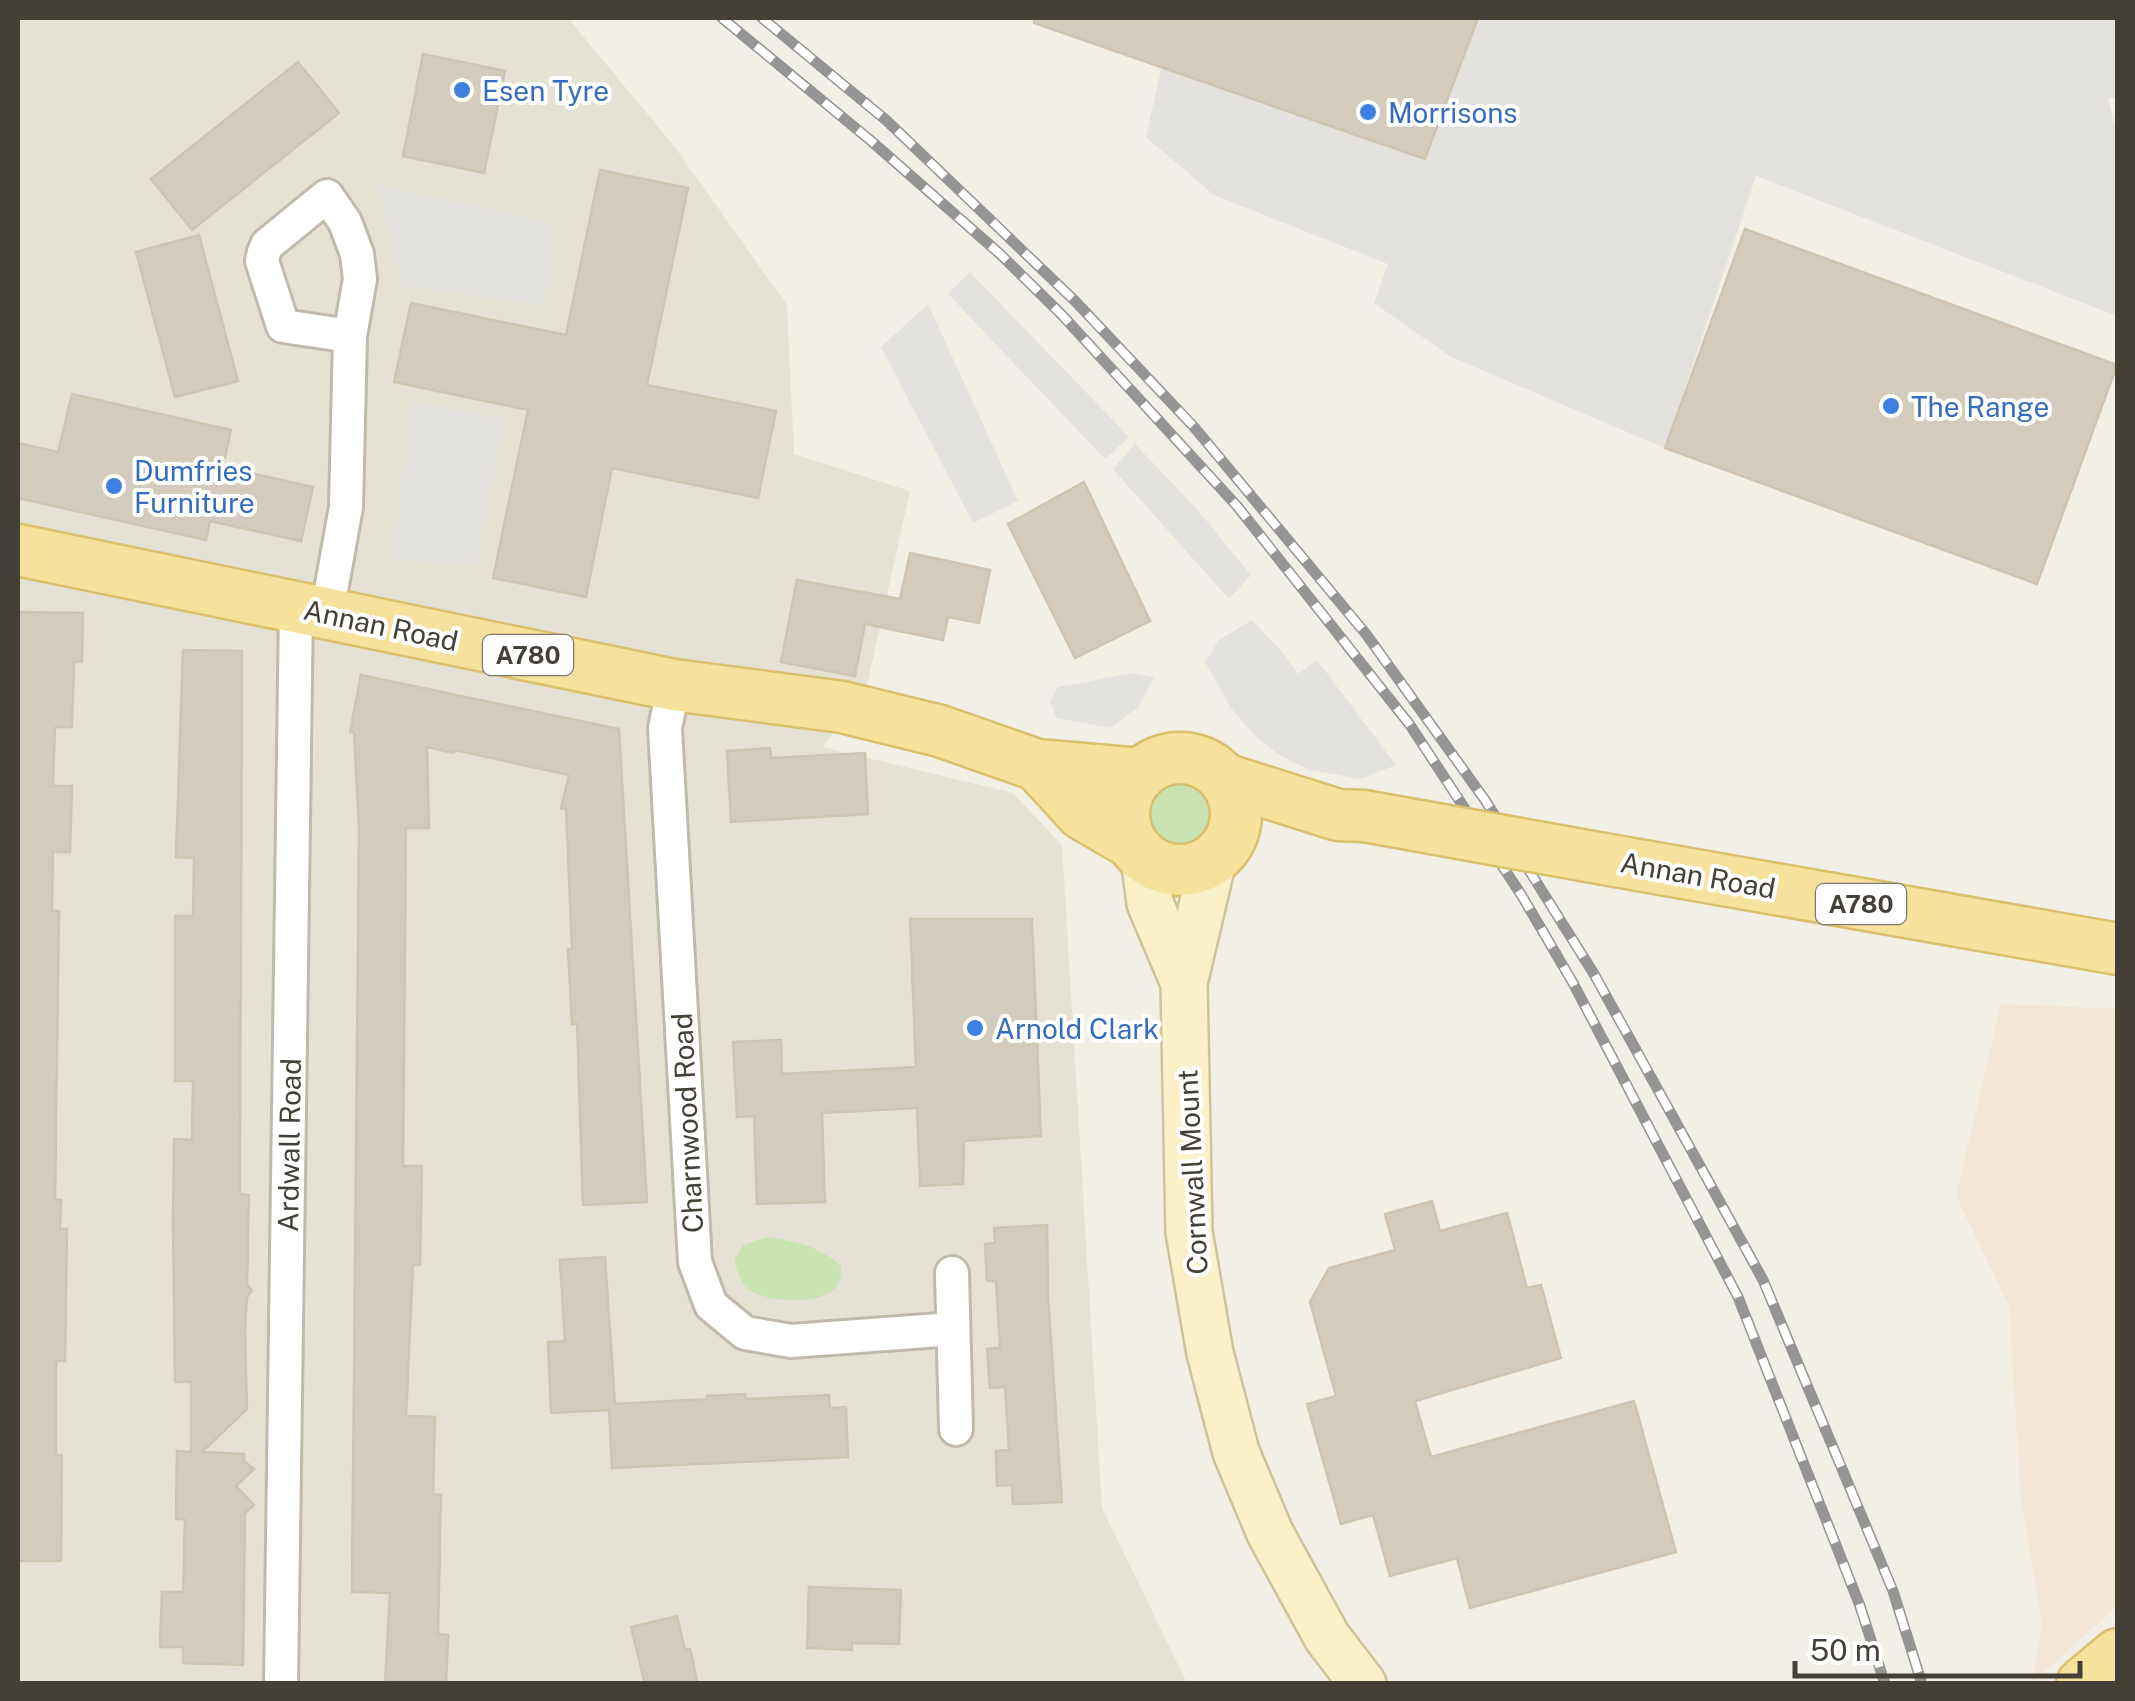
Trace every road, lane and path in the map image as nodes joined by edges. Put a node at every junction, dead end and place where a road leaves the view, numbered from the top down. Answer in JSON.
{"nodes":[{"id":1,"x":350,"y":336,"type":"dead end"},
{"id":2,"x":18,"y":550,"type":"edge"},
{"id":3,"x":312,"y":610,"type":"junction"},
{"id":4,"x":674,"y":685,"type":"junction"},
{"id":5,"x":1037,"y":765,"type":"junction"},
{"id":6,"x":1141,"y":774,"type":"junction"},
{"id":7,"x":1224,"y":779,"type":"junction"},
{"id":8,"x":1351,"y":816,"type":"junction"},
{"id":9,"x":1138,"y":850,"type":"junction"},
{"id":10,"x":1220,"y":854,"type":"junction"},
{"id":11,"x":2118,"y":949,"type":"edge"},
{"id":12,"x":1184,"y":983,"type":"junction"},
{"id":13,"x":952,"y":1273,"type":"dead end"},
{"id":14,"x":954,"y":1328,"type":"junction"},
{"id":15,"x":956,"y":1429,"type":"dead end"},
{"id":16,"x":2118,"y":1654,"type":"edge"},
{"id":17,"x":281,"y":1684,"type":"edge"},
{"id":18,"x":1363,"y":1684,"type":"edge"},
{"id":19,"x":2082,"y":1684,"type":"edge"}],
"edges":[{"from":1,"to":3,"type":"street","name":"Ardwall Road"},
{"from":2,"to":3,"type":"main road","name":"Annan Road","number":"A780"},
{"from":3,"to":4,"type":"main road","name":"Annan Road","number":"A780"},
{"from":3,"to":17,"type":"street","name":"Ardwall Road"},
{"from":4,"to":5,"type":"main road","name":"Annan Road","number":"A780"},
{"from":4,"to":14,"type":"street","name":"Charnwood Road"},
{"from":5,"to":6,"type":"main road","name":"Annan Road","number":"A780"},
{"from":5,"to":9,"type":"main road","name":"Annan Road","number":"A780"},
{"from":6,"to":7,"type":"main road"},
{"from":6,"to":9,"type":"main road"},
{"from":7,"to":8,"type":"main road","name":"Annan Road","number":"A780"},
{"from":7,"to":10,"type":"main road"},
{"from":8,"to":10,"type":"main road","name":"Annan Road","number":"A780"},
{"from":8,"to":11,"type":"main road","name":"Annan Road","number":"A780","bridge":true},
{"from":9,"to":10,"type":"main road"},
{"from":9,"to":12,"type":"street","name":"Cornwall Mount"},
{"from":10,"to":12,"type":"street","name":"Cornwall Mount"},
{"from":12,"to":18,"type":"street","name":"Cornwall Mount"},
{"from":13,"to":14,"type":"street"},
{"from":14,"to":15,"type":"street"},
{"from":16,"to":19,"type":"main road"}]}
